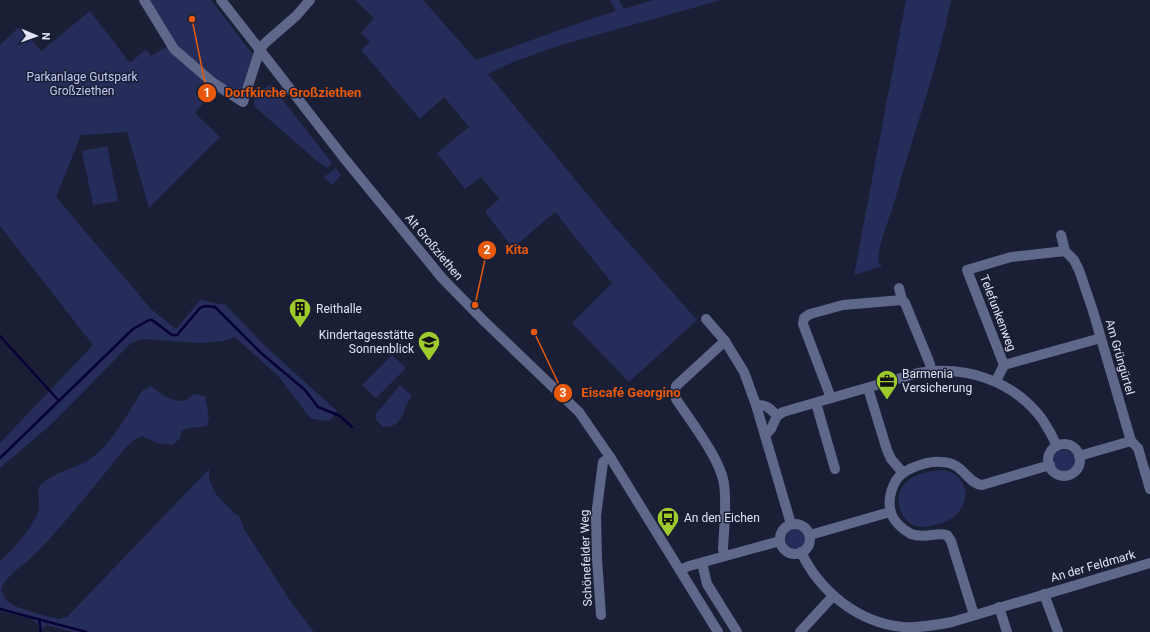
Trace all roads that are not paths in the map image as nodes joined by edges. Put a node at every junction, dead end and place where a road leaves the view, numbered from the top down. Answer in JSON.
{"nodes":[{"id":1,"x":144,"y":0,"type":"edge"},
{"id":2,"x":221,"y":0,"type":"edge"},
{"id":3,"x":310,"y":0,"type":"edge"},
{"id":4,"x":260,"y":49,"type":"junction"},
{"id":5,"x":1061,"y":235,"type":"dead end"},
{"id":6,"x":1065,"y":251,"type":"junction"},
{"id":7,"x":899,"y":288,"type":"dead end"},
{"id":8,"x":902,"y":300,"type":"junction"},
{"id":9,"x":706,"y":319,"type":"dead end"},
{"id":10,"x":1101,"y":338,"type":"junction"},
{"id":11,"x":725,"y":341,"type":"junction"},
{"id":12,"x":1004,"y":365,"type":"junction"},
{"id":13,"x":931,"y":371,"type":"junction"},
{"id":14,"x":996,"y":381,"type":"junction"},
{"id":15,"x":868,"y":388,"type":"junction"},
{"id":16,"x":831,"y":398,"type":"junction"},
{"id":17,"x":816,"y":402,"type":"junction"},
{"id":18,"x":756,"y":405,"type":"junction"},
{"id":19,"x":777,"y":416,"type":"junction"},
{"id":20,"x":765,"y":435,"type":"junction"},
{"id":21,"x":1131,"y":441,"type":"junction"},
{"id":22,"x":1058,"y":446,"type":"junction"},
{"id":23,"x":1080,"y":456,"type":"junction"},
{"id":24,"x":610,"y":457,"type":"junction"},
{"id":25,"x":1050,"y":465,"type":"junction"},
{"id":26,"x":835,"y":469,"type":"dead end"},
{"id":27,"x":903,"y":473,"type":"junction"},
{"id":28,"x":1150,"y":490,"type":"edge"},
{"id":29,"x":890,"y":512,"type":"junction"},
{"id":30,"x":791,"y":524,"type":"junction"},
{"id":31,"x":810,"y":535,"type":"junction"},
{"id":32,"x":780,"y":540,"type":"junction"},
{"id":33,"x":801,"y":552,"type":"junction"},
{"id":34,"x":725,"y":556,"type":"junction"},
{"id":35,"x":702,"y":563,"type":"junction"},
{"id":36,"x":1150,"y":563,"type":"edge"},
{"id":37,"x":680,"y":570,"type":"junction"},
{"id":38,"x":1044,"y":594,"type":"junction"},
{"id":39,"x":833,"y":596,"type":"junction"},
{"id":40,"x":998,"y":608,"type":"junction"},
{"id":41,"x":601,"y":614,"type":"dead end"},
{"id":42,"x":974,"y":615,"type":"junction"},
{"id":43,"x":952,"y":622,"type":"junction"},
{"id":44,"x":904,"y":629,"type":"edge"},
{"id":45,"x":718,"y":632,"type":"edge"},
{"id":46,"x":737,"y":632,"type":"edge"},
{"id":47,"x":800,"y":632,"type":"edge"},
{"id":48,"x":955,"y":632,"type":"edge"},
{"id":49,"x":1007,"y":632,"type":"edge"},
{"id":50,"x":1058,"y":632,"type":"edge"}],
"edges":[{"from":1,"to":4,"type":"street"},
{"from":2,"to":4,"type":"street","name":"Alt Großziethen"},
{"from":3,"to":4,"type":"street"},
{"from":4,"to":24,"type":"street","name":"Alt Großziethen"},
{"from":5,"to":6,"type":"street","name":"Am Grüngürtel"},
{"from":6,"to":10,"type":"street","name":"Am Grüngürtel"},
{"from":6,"to":12,"type":"street","name":"Telefunkenweg"},
{"from":7,"to":8,"type":"street"},
{"from":8,"to":13,"type":"street"},
{"from":8,"to":16,"type":"street"},
{"from":9,"to":11,"type":"street"},
{"from":10,"to":12,"type":"street","name":"Telefunkenweg"},
{"from":10,"to":21,"type":"street","name":"Am Grüngürtel"},
{"from":11,"to":18,"type":"street"},
{"from":11,"to":34,"type":"street"},
{"from":12,"to":14,"type":"street","name":"Telefunkenweg"},
{"from":13,"to":14,"type":"street"},
{"from":13,"to":15,"type":"street"},
{"from":14,"to":22,"type":"street"},
{"from":15,"to":16,"type":"street"},
{"from":15,"to":27,"type":"street"},
{"from":16,"to":17,"type":"street"},
{"from":17,"to":19,"type":"street"},
{"from":17,"to":26,"type":"street"},
{"from":18,"to":19,"type":"street"},
{"from":18,"to":20,"type":"street"},
{"from":19,"to":20,"type":"street"},
{"from":20,"to":30,"type":"street"},
{"from":21,"to":23,"type":"street"},
{"from":21,"to":28,"type":"street","name":"Am Grüngürtel"},
{"from":22,"to":23,"type":"street"},
{"from":22,"to":25,"type":"street"},
{"from":23,"to":25,"type":"street"},
{"from":24,"to":37,"type":"street","name":"Alt Großziethen"},
{"from":24,"to":41,"type":"street","name":"Schönefelder Weg"},
{"from":25,"to":27,"type":"street"},
{"from":27,"to":29,"type":"street"},
{"from":29,"to":31,"type":"street"},
{"from":29,"to":42,"type":"street"},
{"from":30,"to":31,"type":"street"},
{"from":30,"to":32,"type":"street"},
{"from":31,"to":33,"type":"street"},
{"from":32,"to":33,"type":"street"},
{"from":32,"to":34,"type":"street"},
{"from":33,"to":39,"type":"street","name":"An der Feldmark"},
{"from":34,"to":35,"type":"street"},
{"from":35,"to":37,"type":"street"},
{"from":35,"to":46,"type":"street"},
{"from":36,"to":38,"type":"street","name":"An der Feldmark"},
{"from":37,"to":45,"type":"street","name":"Alt Großziethen"},
{"from":38,"to":40,"type":"street","name":"An der Feldmark"},
{"from":38,"to":50,"type":"street","name":"An der Feldmark"},
{"from":39,"to":44,"type":"street","name":"An der Feldmark"},
{"from":39,"to":47,"type":"street"},
{"from":40,"to":42,"type":"street","name":"An der Feldmark"},
{"from":40,"to":49,"type":"street"},
{"from":42,"to":43,"type":"street","name":"An der Feldmark"},
{"from":43,"to":44,"type":"street","name":"An der Feldmark"},
{"from":43,"to":48,"type":"street"}]}
